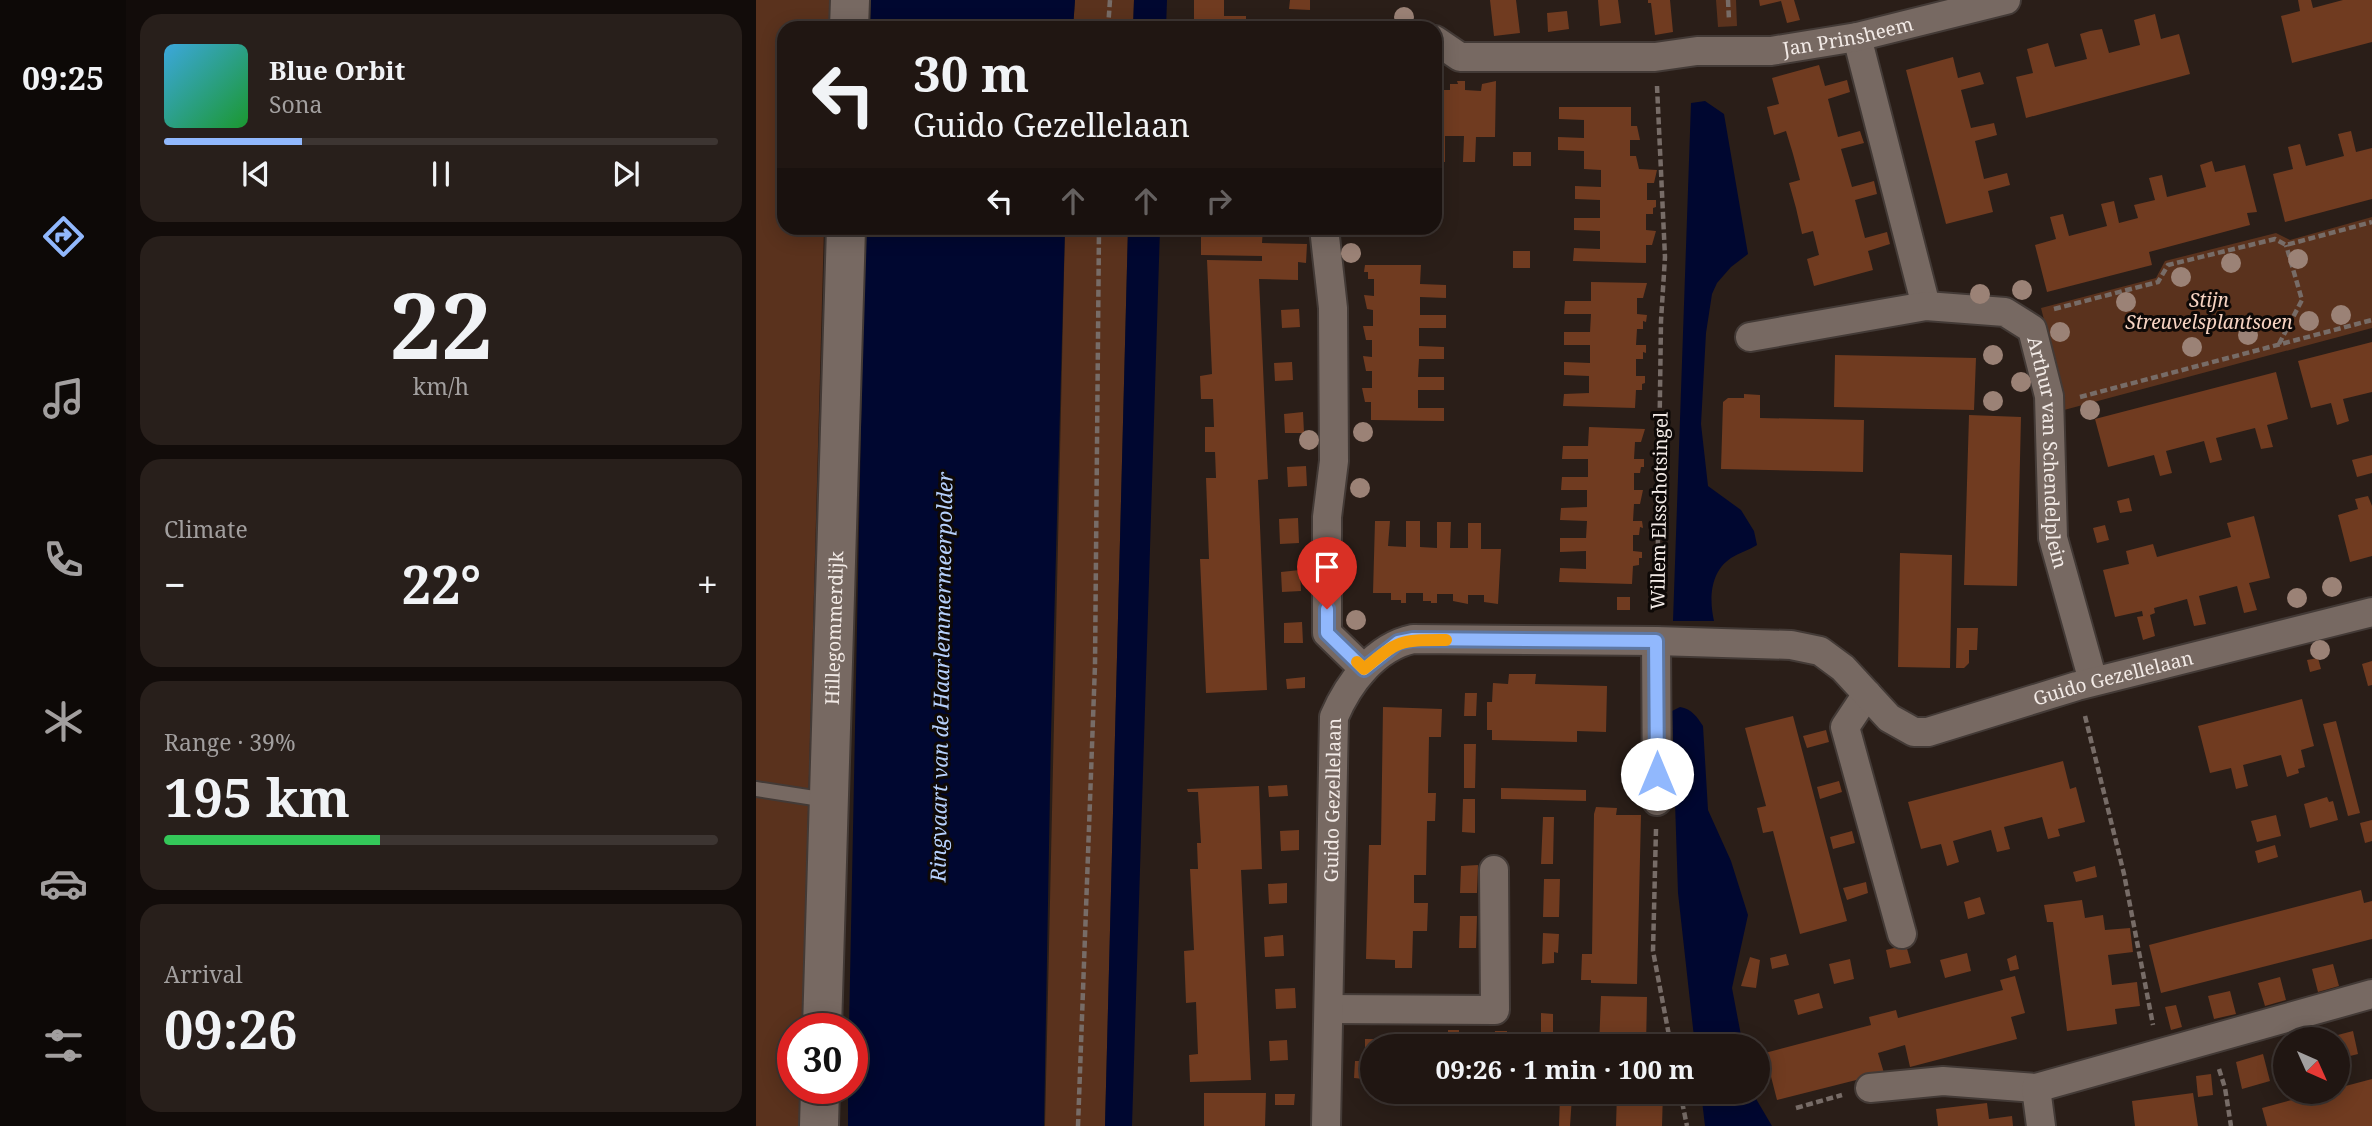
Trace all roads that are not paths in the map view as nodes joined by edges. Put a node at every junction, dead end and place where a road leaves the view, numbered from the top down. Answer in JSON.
{"nodes":[{"id":1,"x":850,"y":0,"type":"edge"},
{"id":2,"x":2006,"y":0,"type":"edge"},
{"id":3,"x":849,"y":21,"type":"edge"},
{"id":4,"x":1857,"y":37,"type":"junction"},
{"id":5,"x":1442,"y":45,"type":"edge"},
{"id":6,"x":846,"y":235,"type":"edge"},
{"id":7,"x":1325,"y":235,"type":"edge"},
{"id":8,"x":1926,"y":306,"type":"junction"},
{"id":9,"x":1750,"y":337,"type":"dead end"},
{"id":10,"x":2372,"y":612,"type":"edge"},
{"id":11,"x":1656,"y":641,"type":"junction"},
{"id":12,"x":1364,"y":669,"type":"junction"},
{"id":13,"x":2085,"y":683,"type":"junction"},
{"id":14,"x":1867,"y":694,"type":"junction"},
{"id":15,"x":756,"y":789,"type":"edge"},
{"id":16,"x":828,"y":801,"type":"junction"},
{"id":17,"x":1657,"y":801,"type":"road end"},
{"id":18,"x":1494,"y":870,"type":"dead end"},
{"id":19,"x":1902,"y":934,"type":"dead end"},
{"id":20,"x":2372,"y":995,"type":"edge"},
{"id":21,"x":1329,"y":1009,"type":"junction"},
{"id":22,"x":822,"y":1013,"type":"edge"},
{"id":23,"x":1870,"y":1088,"type":"road end"},
{"id":24,"x":2036,"y":1088,"type":"junction"},
{"id":25,"x":820,"y":1104,"type":"edge"},
{"id":26,"x":819,"y":1126,"type":"edge"},
{"id":27,"x":1326,"y":1126,"type":"edge"},
{"id":28,"x":2041,"y":1126,"type":"edge"}],
"edges":[{"from":1,"to":3,"type":"street"},
{"from":2,"to":4,"type":"street","name":"Jan Prinsheem"},
{"from":4,"to":5,"type":"street","name":"Jan Prinsheem"},
{"from":4,"to":8,"type":"street"},
{"from":6,"to":16,"type":"street","name":"Hillegommerdijk"},
{"from":7,"to":12,"type":"street"},
{"from":8,"to":9,"type":"street","name":"Arthur van Schendelplein"},
{"from":8,"to":13,"type":"street","name":"Arthur van Schendelplein"},
{"from":10,"to":13,"type":"street","name":"Guido Gezellelaan"},
{"from":11,"to":12,"type":"street","name":"Guido Gezellelaan"},
{"from":11,"to":14,"type":"street","name":"Guido Gezellelaan"},
{"from":11,"to":17,"type":"street"},
{"from":12,"to":21,"type":"street","name":"Guido Gezellelaan"},
{"from":13,"to":14,"type":"street","name":"Guido Gezellelaan"},
{"from":14,"to":19,"type":"street"},
{"from":15,"to":16,"type":"lane"},
{"from":16,"to":22,"type":"street","name":"Hillegommerdijk"},
{"from":18,"to":21,"type":"street"},
{"from":20,"to":24,"type":"street"},
{"from":21,"to":27,"type":"street","name":"Guido Gezellelaan"},
{"from":23,"to":24,"type":"street"},
{"from":24,"to":28,"type":"street"},
{"from":25,"to":26,"type":"street"}]}
